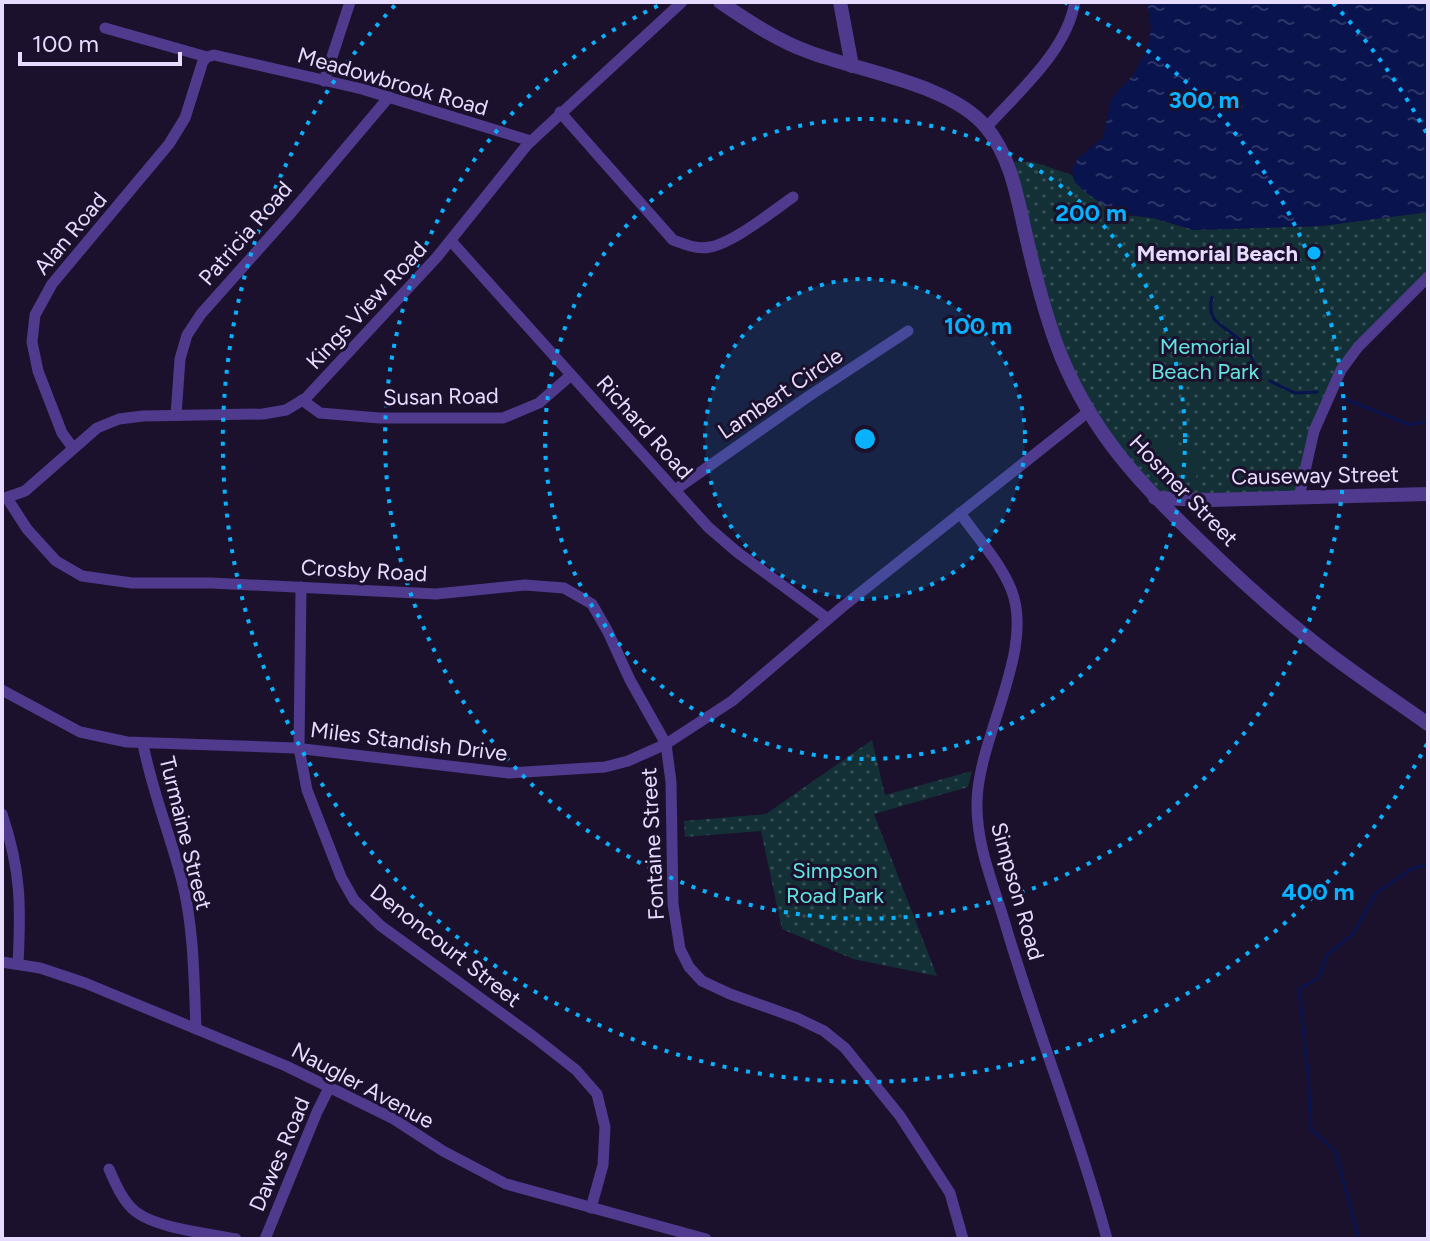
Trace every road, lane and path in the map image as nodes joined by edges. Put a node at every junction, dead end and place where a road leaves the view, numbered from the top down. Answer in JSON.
{"nodes":[{"id":1,"x":350,"y":2,"type":"edge"},
{"id":2,"x":682,"y":2,"type":"edge"},
{"id":3,"x":720,"y":2,"type":"edge"},
{"id":4,"x":840,"y":2,"type":"edge"},
{"id":5,"x":1075,"y":2,"type":"edge"},
{"id":6,"x":105,"y":28,"type":"dead end"},
{"id":7,"x":207,"y":57,"type":"junction"},
{"id":8,"x":852,"y":66,"type":"junction"},
{"id":9,"x":324,"y":81,"type":"junction"},
{"id":10,"x":389,"y":97,"type":"junction"},
{"id":11,"x":560,"y":112,"type":"junction"},
{"id":12,"x":986,"y":128,"type":"junction"},
{"id":13,"x":531,"y":141,"type":"junction"},
{"id":14,"x":793,"y":197,"type":"dead end"},
{"id":15,"x":451,"y":241,"type":"junction"},
{"id":16,"x":1428,"y":277,"type":"edge"},
{"id":17,"x":908,"y":331,"type":"dead end"},
{"id":18,"x":571,"y":375,"type":"junction"},
{"id":19,"x":302,"y":400,"type":"junction"},
{"id":20,"x":1088,"y":412,"type":"junction"},
{"id":21,"x":176,"y":415,"type":"junction"},
{"id":22,"x":73,"y":448,"type":"junction"},
{"id":23,"x":675,"y":490,"type":"junction"},
{"id":24,"x":1428,"y":494,"type":"edge"},
{"id":25,"x":1299,"y":497,"type":"junction"},
{"id":26,"x":1155,"y":498,"type":"junction"},
{"id":27,"x":4,"y":499,"type":"edge"},
{"id":28,"x":960,"y":513,"type":"junction"},
{"id":29,"x":301,"y":587,"type":"junction"},
{"id":30,"x":828,"y":619,"type":"junction"},
{"id":31,"x":2,"y":690,"type":"edge"},
{"id":32,"x":1428,"y":724,"type":"edge"},
{"id":33,"x":143,"y":744,"type":"junction"},
{"id":34,"x":666,"y":744,"type":"junction"},
{"id":35,"x":299,"y":748,"type":"junction"},
{"id":36,"x":2,"y":814,"type":"edge"},
{"id":37,"x":2,"y":962,"type":"edge"},
{"id":38,"x":18,"y":964,"type":"junction"},
{"id":39,"x":196,"y":1029,"type":"junction"},
{"id":40,"x":330,"y":1086,"type":"junction"},
{"id":41,"x":109,"y":1169,"type":"dead end"},
{"id":42,"x":591,"y":1208,"type":"junction"},
{"id":43,"x":236,"y":1239,"type":"edge"},
{"id":44,"x":265,"y":1239,"type":"edge"},
{"id":45,"x":706,"y":1239,"type":"edge"},
{"id":46,"x":963,"y":1239,"type":"edge"},
{"id":47,"x":1107,"y":1239,"type":"edge"}],
"edges":[{"from":1,"to":9,"type":"street"},
{"from":2,"to":11,"type":"street","name":"Kings View Road"},
{"from":3,"to":8,"type":"street","name":"Hosmer Street"},
{"from":4,"to":8,"type":"street"},
{"from":5,"to":12,"type":"street"},
{"from":6,"to":7,"type":"street","name":"Meadowbrook Road"},
{"from":7,"to":9,"type":"street","name":"Meadowbrook Road"},
{"from":7,"to":22,"type":"street","name":"Alan Road"},
{"from":8,"to":12,"type":"street","name":"Hosmer Street"},
{"from":9,"to":10,"type":"street","name":"Meadowbrook Road"},
{"from":10,"to":13,"type":"street","name":"Meadowbrook Road"},
{"from":10,"to":21,"type":"street","name":"Patricia Road"},
{"from":11,"to":13,"type":"street","name":"Kings View Road"},
{"from":11,"to":14,"type":"street"},
{"from":12,"to":20,"type":"street","name":"Hosmer Street"},
{"from":13,"to":15,"type":"street","name":"Kings View Road"},
{"from":15,"to":18,"type":"street","name":"Richard Road"},
{"from":15,"to":19,"type":"street","name":"Kings View Road"},
{"from":16,"to":25,"type":"street"},
{"from":17,"to":23,"type":"street","name":"Lambert Circle"},
{"from":18,"to":19,"type":"street","name":"Susan Road"},
{"from":18,"to":23,"type":"street","name":"Richard Road"},
{"from":19,"to":21,"type":"street","name":"Kings View Road"},
{"from":20,"to":26,"type":"street","name":"Hosmer Street"},
{"from":20,"to":28,"type":"street","name":"Miles Standish Drive"},
{"from":21,"to":22,"type":"street","name":"Kings View Road"},
{"from":22,"to":27,"type":"street","name":"Kings View Road"},
{"from":23,"to":30,"type":"street","name":"Richard Road"},
{"from":24,"to":25,"type":"street","name":"Causeway Street"},
{"from":25,"to":26,"type":"street","name":"Causeway Street"},
{"from":26,"to":32,"type":"street","name":"Hosmer Street"},
{"from":27,"to":29,"type":"street","name":"Crosby Road"},
{"from":28,"to":30,"type":"street","name":"Miles Standish Drive"},
{"from":28,"to":47,"type":"street","name":"Simpson Road"},
{"from":29,"to":34,"type":"street","name":"Crosby Road"},
{"from":29,"to":35,"type":"street","name":"Denoncourt Street"},
{"from":30,"to":34,"type":"street","name":"Miles Standish Drive"},
{"from":31,"to":33,"type":"street","name":"Miles Standish Drive"},
{"from":33,"to":35,"type":"street","name":"Miles Standish Drive"},
{"from":33,"to":39,"type":"street","name":"Turmaine Street"},
{"from":34,"to":35,"type":"street","name":"Miles Standish Drive"},
{"from":34,"to":46,"type":"street","name":"Fontaine Street"},
{"from":35,"to":42,"type":"street","name":"Denoncourt Street"},
{"from":36,"to":38,"type":"street"},
{"from":37,"to":38,"type":"street","name":"Naugler Avenue"},
{"from":38,"to":39,"type":"street","name":"Naugler Avenue"},
{"from":39,"to":40,"type":"street","name":"Naugler Avenue"},
{"from":40,"to":42,"type":"street","name":"Naugler Avenue"},
{"from":40,"to":44,"type":"street","name":"Dawes Road"},
{"from":41,"to":43,"type":"street"},
{"from":42,"to":45,"type":"street","name":"Naugler Avenue"}]}
